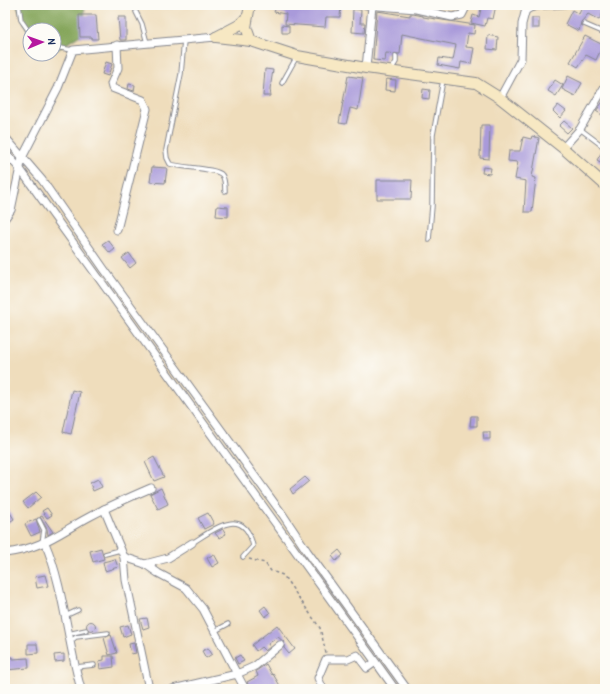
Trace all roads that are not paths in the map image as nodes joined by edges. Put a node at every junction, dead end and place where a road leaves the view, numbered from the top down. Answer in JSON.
{"nodes":[{"id":1,"x":19,"y":5,"type":"edge"},
{"id":2,"x":250,"y":5,"type":"edge"},
{"id":3,"x":369,"y":5,"type":"edge"},
{"id":4,"x":467,"y":5,"type":"edge"},
{"id":5,"x":527,"y":5,"type":"edge"},
{"id":6,"x":568,"y":5,"type":"edge"},
{"id":7,"x":136,"y":12,"type":"dead end"},
{"id":8,"x":525,"y":14,"type":"junction"},
{"id":9,"x":247,"y":17,"type":"junction"},
{"id":10,"x":22,"y":22,"type":"edge"},
{"id":11,"x":584,"y":24,"type":"dead end"},
{"id":12,"x":605,"y":33,"type":"edge"},
{"id":13,"x":216,"y":37,"type":"junction"},
{"id":14,"x":184,"y":39,"type":"junction"},
{"id":15,"x":251,"y":41,"type":"junction"},
{"id":16,"x":147,"y":43,"type":"junction"},
{"id":17,"x":117,"y":45,"type":"junction"},
{"id":18,"x":62,"y":48,"type":"edge"},
{"id":19,"x":73,"y":50,"type":"junction"},
{"id":20,"x":298,"y":56,"type":"junction"},
{"id":21,"x":396,"y":56,"type":"dead end"},
{"id":22,"x":366,"y":68,"type":"junction"},
{"id":23,"x":390,"y":71,"type":"junction"},
{"id":24,"x":443,"y":78,"type":"junction"},
{"id":25,"x":282,"y":83,"type":"dead end"},
{"id":26,"x":604,"y":88,"type":"edge"},
{"id":27,"x":500,"y":98,"type":"junction"},
{"id":28,"x":580,"y":129,"type":"junction"},
{"id":29,"x":5,"y":136,"type":"edge"},
{"id":30,"x":604,"y":147,"type":"dead end"},
{"id":31,"x":563,"y":148,"type":"junction"},
{"id":32,"x":5,"y":152,"type":"edge"},
{"id":33,"x":22,"y":158,"type":"junction"},
{"id":34,"x":20,"y":169,"type":"junction"},
{"id":35,"x":604,"y":181,"type":"edge"},
{"id":36,"x":225,"y":191,"type":"dead end"},
{"id":37,"x":5,"y":218,"type":"edge"},
{"id":38,"x":117,"y":230,"type":"dead end"},
{"id":39,"x":429,"y":240,"type":"dead end"},
{"id":40,"x":151,"y":488,"type":"dead end"},
{"id":41,"x":104,"y":510,"type":"junction"},
{"id":42,"x":39,"y":520,"type":"dead end"},
{"id":43,"x":192,"y":542,"type":"joint"},
{"id":44,"x":44,"y":543,"type":"junction"},
{"id":45,"x":120,"y":550,"type":"junction"},
{"id":46,"x":5,"y":553,"type":"edge"},
{"id":47,"x":105,"y":554,"type":"dead end"},
{"id":48,"x":243,"y":557,"type":"road end"},
{"id":49,"x":124,"y":558,"type":"junction"},
{"id":50,"x":145,"y":564,"type":"junction"},
{"id":51,"x":78,"y":610,"type":"dead end"},
{"id":52,"x":64,"y":616,"type":"junction"},
{"id":53,"x":228,"y":624,"type":"dead end"},
{"id":54,"x":86,"y":630,"type":"dead end"},
{"id":55,"x":215,"y":631,"type":"junction"},
{"id":56,"x":108,"y":633,"type":"dead end"},
{"id":57,"x":67,"y":634,"type":"junction"},
{"id":58,"x":69,"y":643,"type":"junction"},
{"id":59,"x":280,"y":646,"type":"dead end"},
{"id":60,"x":374,"y":663,"type":"junction"},
{"id":61,"x":94,"y":665,"type":"dead end"},
{"id":62,"x":74,"y":667,"type":"junction"},
{"id":63,"x":237,"y":674,"type":"junction"},
{"id":64,"x":81,"y":689,"type":"edge"},
{"id":65,"x":149,"y":689,"type":"edge"},
{"id":66,"x":173,"y":689,"type":"edge"},
{"id":67,"x":245,"y":689,"type":"edge"},
{"id":68,"x":323,"y":689,"type":"edge"},
{"id":69,"x":395,"y":689,"type":"edge"},
{"id":70,"x":407,"y":689,"type":"edge"}],
"edges":[{"from":1,"to":10,"type":"lane"},
{"from":2,"to":9,"type":"street"},
{"from":3,"to":4,"type":"street"},
{"from":3,"to":22,"type":"street"},
{"from":5,"to":8,"type":"street"},
{"from":6,"to":8,"type":"lane"},
{"from":7,"to":16,"type":"lane"},
{"from":8,"to":27,"type":"street"},
{"from":9,"to":13,"type":"street"},
{"from":9,"to":15,"type":"street"},
{"from":11,"to":12,"type":"lane"},
{"from":13,"to":14,"type":"street"},
{"from":13,"to":15,"type":"street"},
{"from":14,"to":16,"type":"street"},
{"from":14,"to":36,"type":"lane"},
{"from":15,"to":20,"type":"street"},
{"from":16,"to":17,"type":"street"},
{"from":17,"to":19,"type":"street"},
{"from":17,"to":38,"type":"street"},
{"from":18,"to":19,"type":"lane"},
{"from":19,"to":33,"type":"street"},
{"from":20,"to":22,"type":"street"},
{"from":20,"to":25,"type":"lane"},
{"from":21,"to":23,"type":"lane"},
{"from":22,"to":23,"type":"street"},
{"from":23,"to":24,"type":"street"},
{"from":24,"to":27,"type":"street"},
{"from":24,"to":39,"type":"lane"},
{"from":26,"to":28,"type":"street"},
{"from":27,"to":31,"type":"street"},
{"from":28,"to":30,"type":"lane"},
{"from":28,"to":31,"type":"street"},
{"from":29,"to":33,"type":"street"},
{"from":31,"to":35,"type":"street"},
{"from":32,"to":34,"type":"street"},
{"from":33,"to":34,"type":"street"},
{"from":33,"to":70,"type":"street"},
{"from":34,"to":37,"type":"street"},
{"from":34,"to":60,"type":"street"},
{"from":40,"to":41,"type":"street"},
{"from":41,"to":44,"type":"street"},
{"from":41,"to":45,"type":"street"},
{"from":42,"to":44,"type":"lane"},
{"from":43,"to":48,"type":"lane"},
{"from":43,"to":50,"type":"street"},
{"from":44,"to":46,"type":"street"},
{"from":44,"to":52,"type":"street"},
{"from":45,"to":47,"type":"lane"},
{"from":45,"to":49,"type":"street"},
{"from":49,"to":50,"type":"street"},
{"from":49,"to":65,"type":"street"},
{"from":50,"to":55,"type":"street"},
{"from":51,"to":52,"type":"lane"},
{"from":52,"to":57,"type":"street"},
{"from":53,"to":55,"type":"lane"},
{"from":54,"to":57,"type":"lane"},
{"from":55,"to":63,"type":"street"},
{"from":56,"to":58,"type":"lane"},
{"from":57,"to":58,"type":"street"},
{"from":58,"to":62,"type":"street"},
{"from":59,"to":63,"type":"street"},
{"from":60,"to":68,"type":"street"},
{"from":60,"to":69,"type":"street"},
{"from":61,"to":62,"type":"lane"},
{"from":62,"to":64,"type":"street"},
{"from":63,"to":66,"type":"street"},
{"from":63,"to":67,"type":"street"}]}
